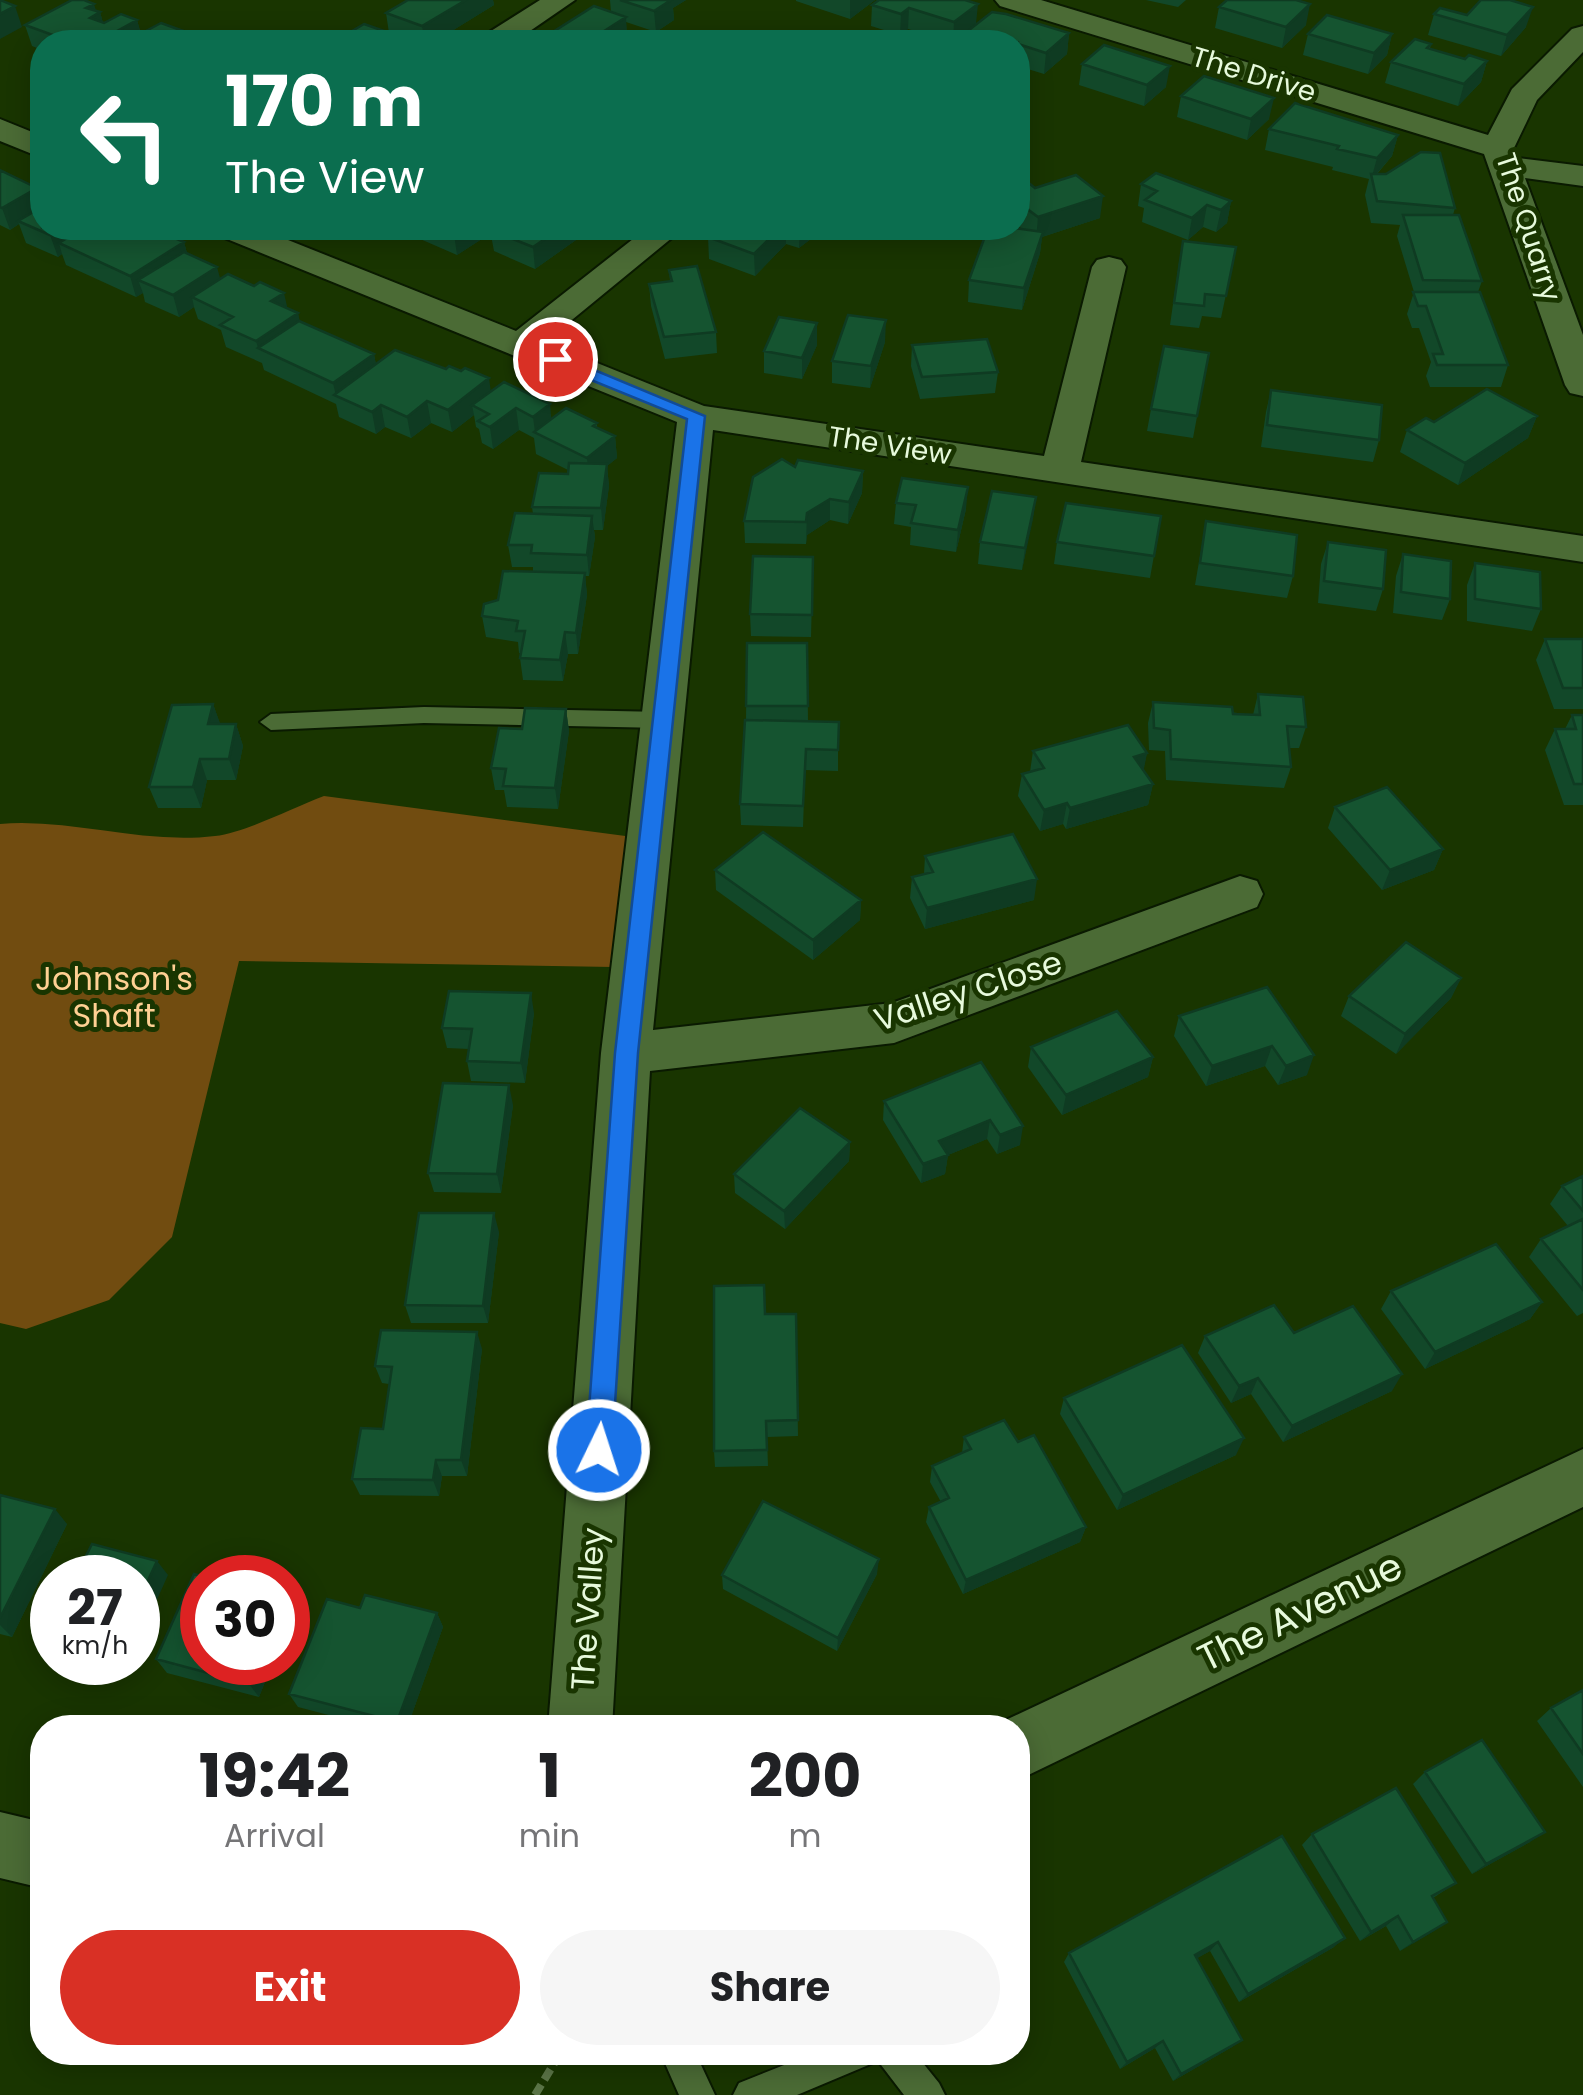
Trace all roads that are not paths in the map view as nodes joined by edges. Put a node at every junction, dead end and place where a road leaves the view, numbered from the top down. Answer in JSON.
{"nodes":[{"id":1,"x":560,"y":0,"type":"edge"},
{"id":2,"x":1010,"y":0,"type":"edge"},
{"id":3,"x":513,"y":30,"type":"edge"},
{"id":4,"x":1583,"y":34,"type":"edge"},
{"id":5,"x":0,"y":130,"type":"edge"},
{"id":6,"x":30,"y":143,"type":"edge"},
{"id":7,"x":1501,"y":157,"type":"junction"},
{"id":8,"x":1583,"y":176,"type":"edge"},
{"id":9,"x":259,"y":240,"type":"edge"},
{"id":10,"x":652,"y":240,"type":"edge"},
{"id":11,"x":1109,"y":267,"type":"dead end"},
{"id":12,"x":520,"y":345,"type":"junction"},
{"id":13,"x":1583,"y":385,"type":"edge"},
{"id":14,"x":696,"y":416,"type":"junction"},
{"id":15,"x":1060,"y":471,"type":"junction"},
{"id":16,"x":1583,"y":549,"type":"edge"},
{"id":17,"x":663,"y":720,"type":"junction"},
{"id":18,"x":270,"y":722,"type":"dead end"},
{"id":19,"x":1240,"y":894,"type":"dead end"},
{"id":20,"x":626,"y":1053,"type":"junction"},
{"id":21,"x":1583,"y":1476,"type":"edge"},
{"id":22,"x":581,"y":1715,"type":"edge"},
{"id":23,"x":1030,"y":1742,"type":"edge"},
{"id":24,"x":0,"y":1845,"type":"edge"},
{"id":25,"x":30,"y":1852,"type":"edge"},
{"id":26,"x":683,"y":2065,"type":"edge"},
{"id":27,"x":830,"y":2065,"type":"edge"},
{"id":28,"x":903,"y":2065,"type":"edge"},
{"id":29,"x":698,"y":2095,"type":"edge"},
{"id":30,"x":752,"y":2095,"type":"edge"},
{"id":31,"x":928,"y":2095,"type":"edge"}],
"edges":[{"from":1,"to":3,"type":"street"},
{"from":2,"to":7,"type":"street","name":"The Drive"},
{"from":4,"to":7,"type":"street","name":"The Quarry"},
{"from":5,"to":6,"type":"street"},
{"from":7,"to":8,"type":"street","name":"The Drive"},
{"from":7,"to":13,"type":"street","name":"The Quarry"},
{"from":9,"to":12,"type":"street","name":"The View"},
{"from":10,"to":12,"type":"street"},
{"from":11,"to":15,"type":"street"},
{"from":12,"to":14,"type":"street","name":"The View"},
{"from":14,"to":15,"type":"street","name":"The View"},
{"from":14,"to":17,"type":"street","name":"The Valley"},
{"from":15,"to":16,"type":"street","name":"The View"},
{"from":17,"to":18,"type":"lane"},
{"from":17,"to":20,"type":"street","name":"The Valley"},
{"from":19,"to":20,"type":"street","name":"Valley Close"},
{"from":20,"to":22,"type":"street","name":"The Valley"},
{"from":21,"to":23,"type":"street","name":"The Avenue"},
{"from":24,"to":25,"type":"street"},
{"from":26,"to":29,"type":"lane"},
{"from":27,"to":30,"type":"lane"},
{"from":28,"to":31,"type":"lane"}]}
